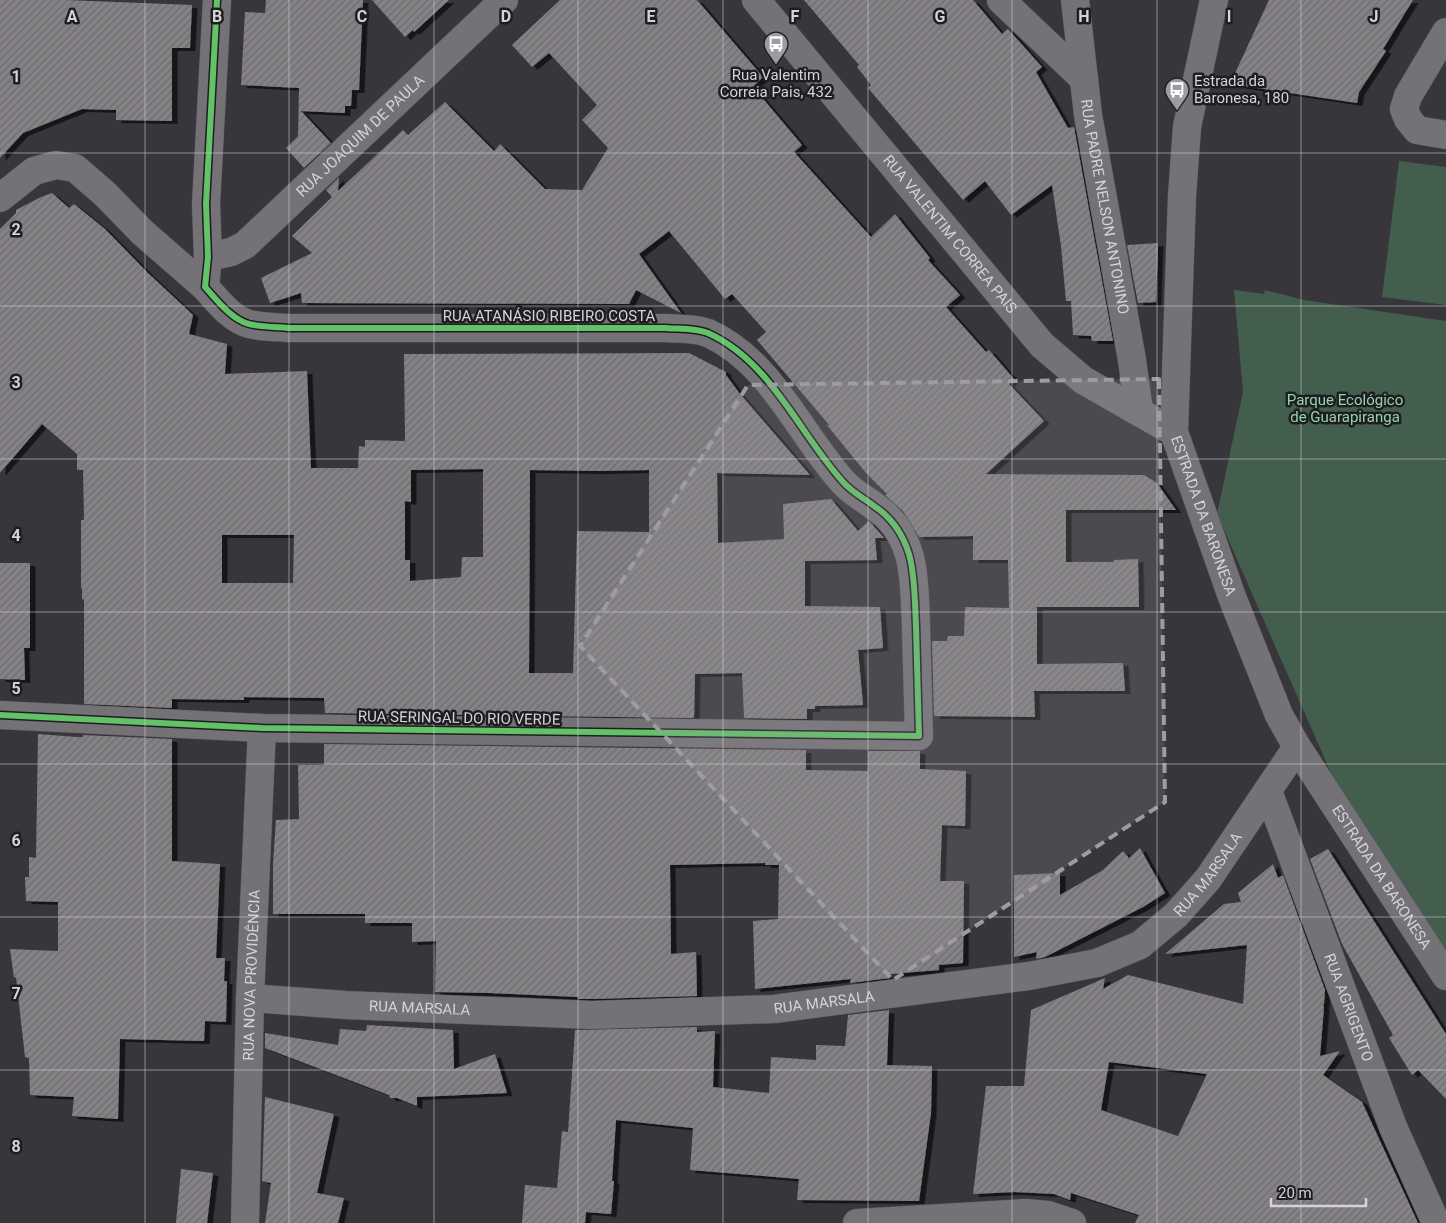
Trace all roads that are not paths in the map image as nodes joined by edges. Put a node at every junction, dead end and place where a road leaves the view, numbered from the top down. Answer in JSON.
{"nodes":[{"id":1,"x":217,"y":0,"type":"edge"},
{"id":2,"x":504,"y":0,"type":"edge"},
{"id":3,"x":756,"y":0,"type":"edge"},
{"id":4,"x":1001,"y":0,"type":"edge"},
{"id":5,"x":1076,"y":0,"type":"edge"},
{"id":6,"x":1214,"y":0,"type":"edge"},
{"id":7,"x":1446,"y":32,"type":"edge"},
{"id":8,"x":1084,"y":78,"type":"junction"},
{"id":9,"x":1437,"y":134,"type":"edge"},
{"id":10,"x":0,"y":198,"type":"edge"},
{"id":11,"x":208,"y":258,"type":"junction"},
{"id":12,"x":205,"y":286,"type":"junction"},
{"id":13,"x":1139,"y":412,"type":"junction"},
{"id":14,"x":1174,"y":432,"type":"junction"},
{"id":15,"x":0,"y":715,"type":"edge"},
{"id":16,"x":262,"y":728,"type":"junction"},
{"id":17,"x":919,"y":736,"type":"joint"},
{"id":18,"x":1297,"y":747,"type":"junction"},
{"id":19,"x":1268,"y":791,"type":"junction"},
{"id":20,"x":1446,"y":976,"type":"edge"},
{"id":21,"x":250,"y":998,"type":"junction"},
{"id":22,"x":245,"y":1223,"type":"edge"},
{"id":23,"x":857,"y":1223,"type":"edge"},
{"id":24,"x":1072,"y":1223,"type":"edge"},
{"id":25,"x":1436,"y":1223,"type":"edge"}],
"edges":[{"from":1,"to":11,"type":"street"},
{"from":2,"to":11,"type":"street","name":"RUA JOAQUIM DE PAULA"},
{"from":3,"to":13,"type":"street","name":"RUA VALENTIM CORREA PAIS"},
{"from":4,"to":8,"type":"street"},
{"from":5,"to":8,"type":"street","name":"RUA PADRE NELSON ANTONINO"},
{"from":6,"to":14,"type":"street","name":"ESTRADA DA BARONESA"},
{"from":7,"to":9,"type":"street"},
{"from":8,"to":13,"type":"street","name":"RUA PADRE NELSON ANTONINO"},
{"from":10,"to":12,"type":"street","name":"RUA ATANÁSIO RIBEIRO COSTA"},
{"from":11,"to":12,"type":"street"},
{"from":12,"to":17,"type":"street","name":"RUA ATANÁSIO RIBEIRO COSTA"},
{"from":13,"to":14,"type":"street","name":"RUA VALENTIM CORREA PAIS"},
{"from":14,"to":18,"type":"street","name":"ESTRADA DA BARONESA"},
{"from":15,"to":16,"type":"street","name":"RUA SERINGAL DO RIO VERDE"},
{"from":16,"to":17,"type":"street","name":"RUA SERINGAL DO RIO VERDE"},
{"from":16,"to":21,"type":"street","name":"RUA NOVA PROVIDÊNCIA"},
{"from":18,"to":19,"type":"street","name":"RUA MARSALA"},
{"from":18,"to":20,"type":"street","name":"ESTRADA DA BARONESA"},
{"from":19,"to":21,"type":"street","name":"RUA MARSALA"},
{"from":19,"to":25,"type":"street","name":"RUA AGRIGENTO"},
{"from":21,"to":22,"type":"street","name":"RUA NOVA PROVIDÊNCIA"},
{"from":23,"to":24,"type":"street"}]}
